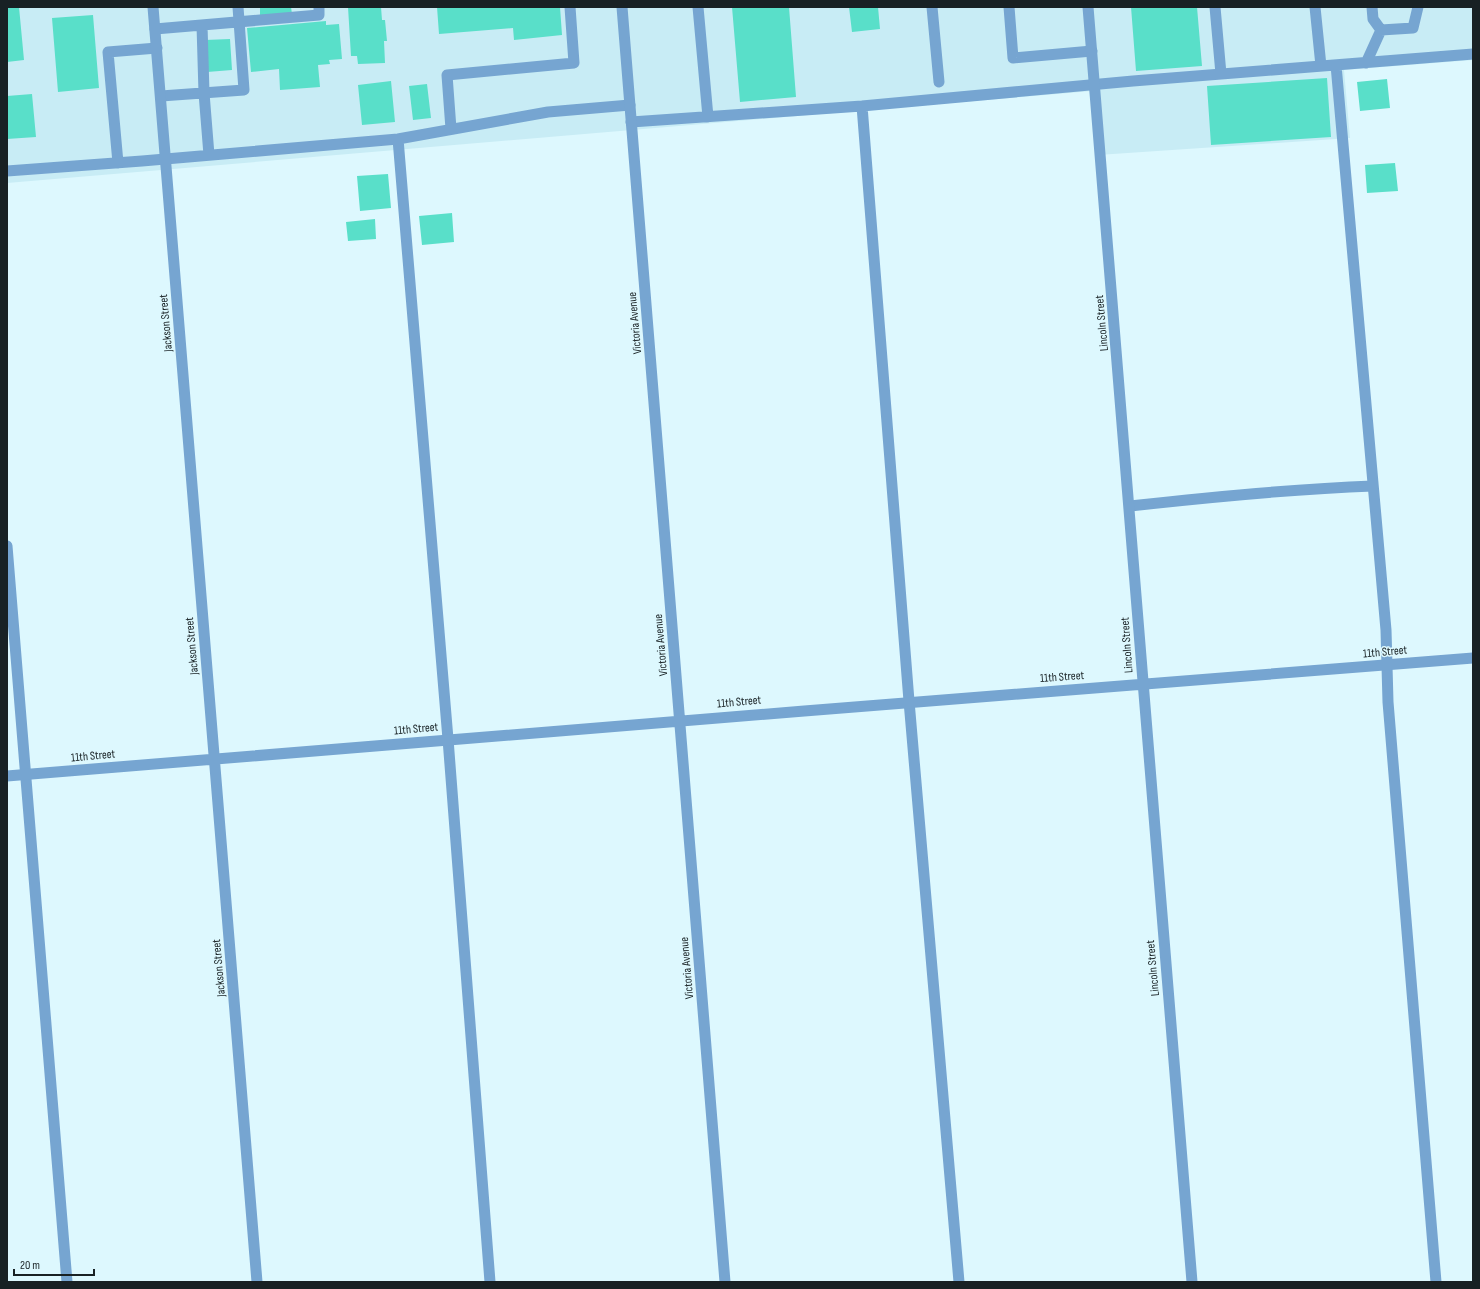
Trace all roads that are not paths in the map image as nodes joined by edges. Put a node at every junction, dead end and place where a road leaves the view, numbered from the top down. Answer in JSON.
{"nodes":[{"id":1,"x":153,"y":7,"type":"edge"},
{"id":2,"x":238,"y":7,"type":"edge"},
{"id":3,"x":319,"y":7,"type":"edge"},
{"id":4,"x":570,"y":7,"type":"edge"},
{"id":5,"x":622,"y":7,"type":"edge"},
{"id":6,"x":698,"y":7,"type":"edge"},
{"id":7,"x":932,"y":7,"type":"edge"},
{"id":8,"x":1009,"y":7,"type":"edge"},
{"id":9,"x":1088,"y":7,"type":"edge"},
{"id":10,"x":1215,"y":7,"type":"edge"},
{"id":11,"x":1315,"y":7,"type":"edge"},
{"id":12,"x":1372,"y":7,"type":"edge"},
{"id":13,"x":1418,"y":7,"type":"edge"},
{"id":14,"x":239,"y":21,"type":"junction"},
{"id":15,"x":202,"y":25,"type":"junction"},
{"id":16,"x":155,"y":29,"type":"junction"},
{"id":17,"x":1381,"y":30,"type":"junction"},
{"id":18,"x":157,"y":48,"type":"junction"},
{"id":19,"x":1092,"y":51,"type":"junction"},
{"id":20,"x":1473,"y":54,"type":"edge"},
{"id":21,"x":1366,"y":62,"type":"junction"},
{"id":22,"x":1336,"y":65,"type":"junction"},
{"id":23,"x":1321,"y":66,"type":"junction"},
{"id":24,"x":1221,"y":74,"type":"junction"},
{"id":25,"x":940,"y":82,"type":"dead end"},
{"id":26,"x":1095,"y":84,"type":"junction"},
{"id":27,"x":204,"y":93,"type":"junction"},
{"id":28,"x":161,"y":96,"type":"junction"},
{"id":29,"x":630,"y":104,"type":"junction"},
{"id":30,"x":862,"y":106,"type":"junction"},
{"id":31,"x":708,"y":116,"type":"junction"},
{"id":32,"x":632,"y":122,"type":"junction"},
{"id":33,"x":451,"y":129,"type":"junction"},
{"id":34,"x":398,"y":139,"type":"junction"},
{"id":35,"x":209,"y":155,"type":"junction"},
{"id":36,"x":166,"y":159,"type":"junction"},
{"id":37,"x":118,"y":163,"type":"junction"},
{"id":38,"x":7,"y":171,"type":"edge"},
{"id":39,"x":1373,"y":486,"type":"junction"},
{"id":40,"x":1130,"y":506,"type":"junction"},
{"id":41,"x":7,"y":546,"type":"edge"},
{"id":42,"x":1473,"y":658,"type":"edge"},
{"id":43,"x":1387,"y":664,"type":"junction"},
{"id":44,"x":1143,"y":684,"type":"junction"},
{"id":45,"x":910,"y":701,"type":"junction"},
{"id":46,"x":680,"y":720,"type":"junction"},
{"id":47,"x":448,"y":740,"type":"junction"},
{"id":48,"x":215,"y":759,"type":"junction"},
{"id":49,"x":26,"y":774,"type":"junction"},
{"id":50,"x":7,"y":776,"type":"edge"},
{"id":51,"x":67,"y":1282,"type":"edge"},
{"id":52,"x":257,"y":1282,"type":"edge"},
{"id":53,"x":490,"y":1282,"type":"edge"},
{"id":54,"x":725,"y":1282,"type":"edge"},
{"id":55,"x":959,"y":1282,"type":"edge"},
{"id":56,"x":1192,"y":1282,"type":"edge"},
{"id":57,"x":1436,"y":1282,"type":"edge"}],
"edges":[{"from":1,"to":16,"type":"street","name":"Jackson Street"},
{"from":2,"to":14,"type":"street"},
{"from":3,"to":14,"type":"street"},
{"from":4,"to":33,"type":"street"},
{"from":5,"to":29,"type":"street","name":"Victoria Avenue"},
{"from":6,"to":31,"type":"street"},
{"from":7,"to":25,"type":"street"},
{"from":8,"to":19,"type":"street"},
{"from":9,"to":19,"type":"street","name":"Lincoln Street"},
{"from":10,"to":24,"type":"street"},
{"from":11,"to":23,"type":"street"},
{"from":12,"to":17,"type":"street"},
{"from":13,"to":17,"type":"street"},
{"from":14,"to":15,"type":"street"},
{"from":14,"to":27,"type":"street"},
{"from":15,"to":16,"type":"street"},
{"from":15,"to":27,"type":"street"},
{"from":16,"to":18,"type":"street","name":"Jackson Street"},
{"from":17,"to":21,"type":"street"},
{"from":18,"to":28,"type":"street","name":"Jackson Street"},
{"from":18,"to":37,"type":"street"},
{"from":19,"to":26,"type":"street","name":"Lincoln Street"},
{"from":20,"to":21,"type":"street"},
{"from":21,"to":22,"type":"street"},
{"from":22,"to":23,"type":"street"},
{"from":22,"to":39,"type":"street"},
{"from":23,"to":24,"type":"street"},
{"from":24,"to":26,"type":"street"},
{"from":26,"to":30,"type":"street"},
{"from":26,"to":40,"type":"street","name":"Lincoln Street"},
{"from":27,"to":28,"type":"street"},
{"from":27,"to":35,"type":"street"},
{"from":28,"to":36,"type":"street","name":"Jackson Street"},
{"from":29,"to":32,"type":"street","name":"Victoria Avenue"},
{"from":29,"to":33,"type":"street"},
{"from":30,"to":31,"type":"street"},
{"from":30,"to":45,"type":"street"},
{"from":31,"to":32,"type":"street"},
{"from":32,"to":46,"type":"street","name":"Victoria Avenue"},
{"from":33,"to":34,"type":"street"},
{"from":34,"to":35,"type":"street"},
{"from":34,"to":47,"type":"street"},
{"from":35,"to":36,"type":"street"},
{"from":36,"to":37,"type":"street"},
{"from":36,"to":48,"type":"street","name":"Jackson Street"},
{"from":37,"to":38,"type":"street"},
{"from":39,"to":40,"type":"street"},
{"from":39,"to":43,"type":"street"},
{"from":40,"to":44,"type":"street","name":"Lincoln Street"},
{"from":41,"to":49,"type":"street"},
{"from":42,"to":43,"type":"street","name":"11th Street"},
{"from":43,"to":44,"type":"street","name":"11th Street"},
{"from":43,"to":57,"type":"street"},
{"from":44,"to":45,"type":"street","name":"11th Street"},
{"from":44,"to":56,"type":"street","name":"Lincoln Street"},
{"from":45,"to":46,"type":"street","name":"11th Street"},
{"from":45,"to":55,"type":"street"},
{"from":46,"to":47,"type":"street","name":"11th Street"},
{"from":46,"to":54,"type":"street","name":"Victoria Avenue"},
{"from":47,"to":48,"type":"street","name":"11th Street"},
{"from":47,"to":53,"type":"street"},
{"from":48,"to":49,"type":"street","name":"11th Street"},
{"from":48,"to":52,"type":"street","name":"Jackson Street"},
{"from":49,"to":50,"type":"street","name":"11th Street"},
{"from":49,"to":51,"type":"street"}]}
